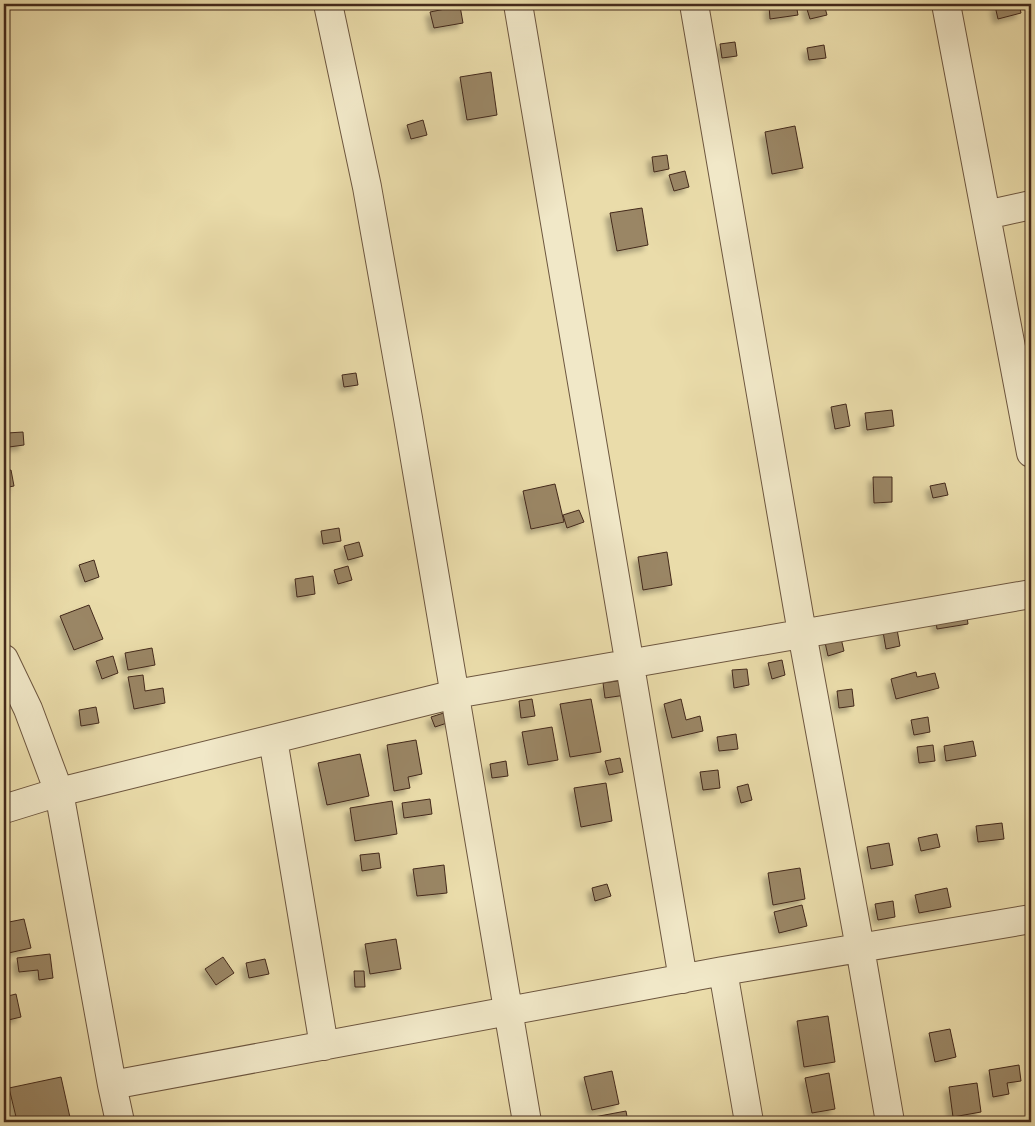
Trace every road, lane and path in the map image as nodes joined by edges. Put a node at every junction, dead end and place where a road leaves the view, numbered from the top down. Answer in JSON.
{"nodes":[{"id":1,"x":328,"y":4,"type":"edge"},
{"id":2,"x":518,"y":4,"type":"edge"},
{"id":3,"x":694,"y":4,"type":"edge"},
{"id":4,"x":946,"y":4,"type":"edge"},
{"id":5,"x":1031,"y":204,"type":"edge"},
{"id":6,"x":986,"y":215,"type":"junction"},
{"id":7,"x":1031,"y":453,"type":"edge"},
{"id":8,"x":1031,"y":594,"type":"edge"},
{"id":9,"x":802,"y":633,"type":"junction"},
{"id":10,"x":4,"y":659,"type":"edge"},
{"id":11,"x":629,"y":663,"type":"junction"},
{"id":12,"x":455,"y":694,"type":"junction"},
{"id":13,"x":273,"y":739,"type":"junction"},
{"id":14,"x":59,"y":792,"type":"junction"},
{"id":15,"x":4,"y":809,"type":"edge"},
{"id":16,"x":1031,"y":919,"type":"edge"},
{"id":17,"x":860,"y":948,"type":"junction"},
{"id":18,"x":723,"y":971,"type":"junction"},
{"id":19,"x":683,"y":979,"type":"junction"},
{"id":20,"x":508,"y":1012,"type":"junction"},
{"id":21,"x":324,"y":1046,"type":"junction"},
{"id":22,"x":112,"y":1085,"type":"junction"},
{"id":23,"x":120,"y":1122,"type":"edge"},
{"id":24,"x":527,"y":1122,"type":"edge"},
{"id":25,"x":748,"y":1122,"type":"edge"},
{"id":26,"x":890,"y":1122,"type":"edge"}],
"edges":[{"from":1,"to":12,"type":"street"},
{"from":2,"to":11,"type":"street"},
{"from":3,"to":9,"type":"street"},
{"from":4,"to":6,"type":"street"},
{"from":5,"to":6,"type":"street"},
{"from":6,"to":7,"type":"street"},
{"from":8,"to":9,"type":"street"},
{"from":9,"to":11,"type":"street"},
{"from":9,"to":17,"type":"street"},
{"from":10,"to":14,"type":"street"},
{"from":11,"to":12,"type":"street"},
{"from":11,"to":19,"type":"street"},
{"from":12,"to":13,"type":"street"},
{"from":12,"to":20,"type":"street"},
{"from":13,"to":14,"type":"street"},
{"from":13,"to":21,"type":"street"},
{"from":14,"to":15,"type":"street"},
{"from":14,"to":22,"type":"street"},
{"from":16,"to":17,"type":"street"},
{"from":17,"to":18,"type":"street"},
{"from":17,"to":26,"type":"street"},
{"from":18,"to":19,"type":"street"},
{"from":18,"to":25,"type":"street"},
{"from":19,"to":20,"type":"street"},
{"from":20,"to":21,"type":"street"},
{"from":20,"to":24,"type":"street"},
{"from":21,"to":22,"type":"street"},
{"from":22,"to":23,"type":"street"}]}
